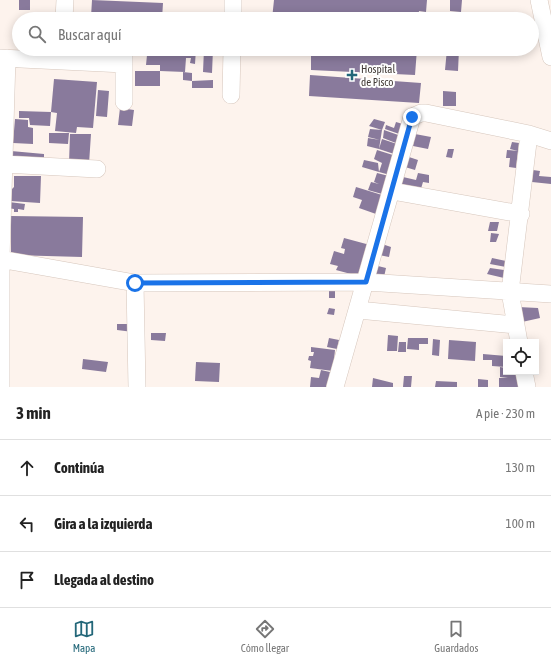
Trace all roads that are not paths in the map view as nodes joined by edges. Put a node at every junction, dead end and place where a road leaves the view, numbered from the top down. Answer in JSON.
{"nodes":[{"id":1,"x":65,"y":0,"type":"edge"},
{"id":2,"x":233,"y":0,"type":"edge"},
{"id":3,"x":538,"y":0,"type":"edge"},
{"id":4,"x":64,"y":12,"type":"edge"},
{"id":5,"x":233,"y":12,"type":"edge"},
{"id":6,"x":43,"y":56,"type":"edge"},
{"id":7,"x":124,"y":56,"type":"edge"},
{"id":8,"x":232,"y":56,"type":"edge"},
{"id":9,"x":551,"y":57,"type":"edge"},
{"id":10,"x":3,"y":58,"type":"edge"},
{"id":11,"x":231,"y":95,"type":"dead end"},
{"id":12,"x":124,"y":102,"type":"dead end"},
{"id":13,"x":529,"y":134,"type":"junction"},
{"id":14,"x":551,"y":141,"type":"edge"},
{"id":15,"x":3,"y":164,"type":"junction"},
{"id":16,"x":97,"y":169,"type":"dead end"},
{"id":17,"x":392,"y":191,"type":"junction"},
{"id":18,"x":521,"y":214,"type":"junction"},
{"id":19,"x":1,"y":259,"type":"edge"},
{"id":20,"x":366,"y":282,"type":"junction"},
{"id":21,"x":135,"y":283,"type":"junction"},
{"id":22,"x":510,"y":292,"type":"junction"},
{"id":23,"x":551,"y":294,"type":"edge"},
{"id":24,"x":358,"y":310,"type":"junction"},
{"id":25,"x":516,"y":325,"type":"junction"},
{"id":26,"x":518,"y":339,"type":"edge"},
{"id":27,"x":0,"y":352,"type":"edge"},
{"id":28,"x":525,"y":375,"type":"edge"},
{"id":29,"x":1,"y":387,"type":"edge"},
{"id":30,"x":137,"y":387,"type":"edge"},
{"id":31,"x":334,"y":387,"type":"edge"},
{"id":32,"x":527,"y":387,"type":"edge"}],
"edges":[{"from":1,"to":4,"type":"street"},
{"from":2,"to":5,"type":"street"},
{"from":3,"to":9,"type":"street"},
{"from":6,"to":10,"type":"street"},
{"from":7,"to":12,"type":"street"},
{"from":8,"to":11,"type":"street"},
{"from":10,"to":15,"type":"street"},
{"from":13,"to":14,"type":"street"},
{"from":13,"to":17,"type":"street"},
{"from":13,"to":18,"type":"street"},
{"from":15,"to":16,"type":"street"},
{"from":15,"to":19,"type":"street"},
{"from":17,"to":18,"type":"street"},
{"from":17,"to":20,"type":"street"},
{"from":18,"to":22,"type":"street"},
{"from":19,"to":21,"type":"street"},
{"from":19,"to":27,"type":"street"},
{"from":20,"to":21,"type":"street"},
{"from":20,"to":22,"type":"street"},
{"from":20,"to":24,"type":"street"},
{"from":21,"to":30,"type":"street"},
{"from":22,"to":23,"type":"street"},
{"from":22,"to":25,"type":"street"},
{"from":24,"to":25,"type":"street"},
{"from":24,"to":31,"type":"street"},
{"from":25,"to":26,"type":"street"},
{"from":27,"to":29,"type":"street"},
{"from":28,"to":32,"type":"street"}]}
